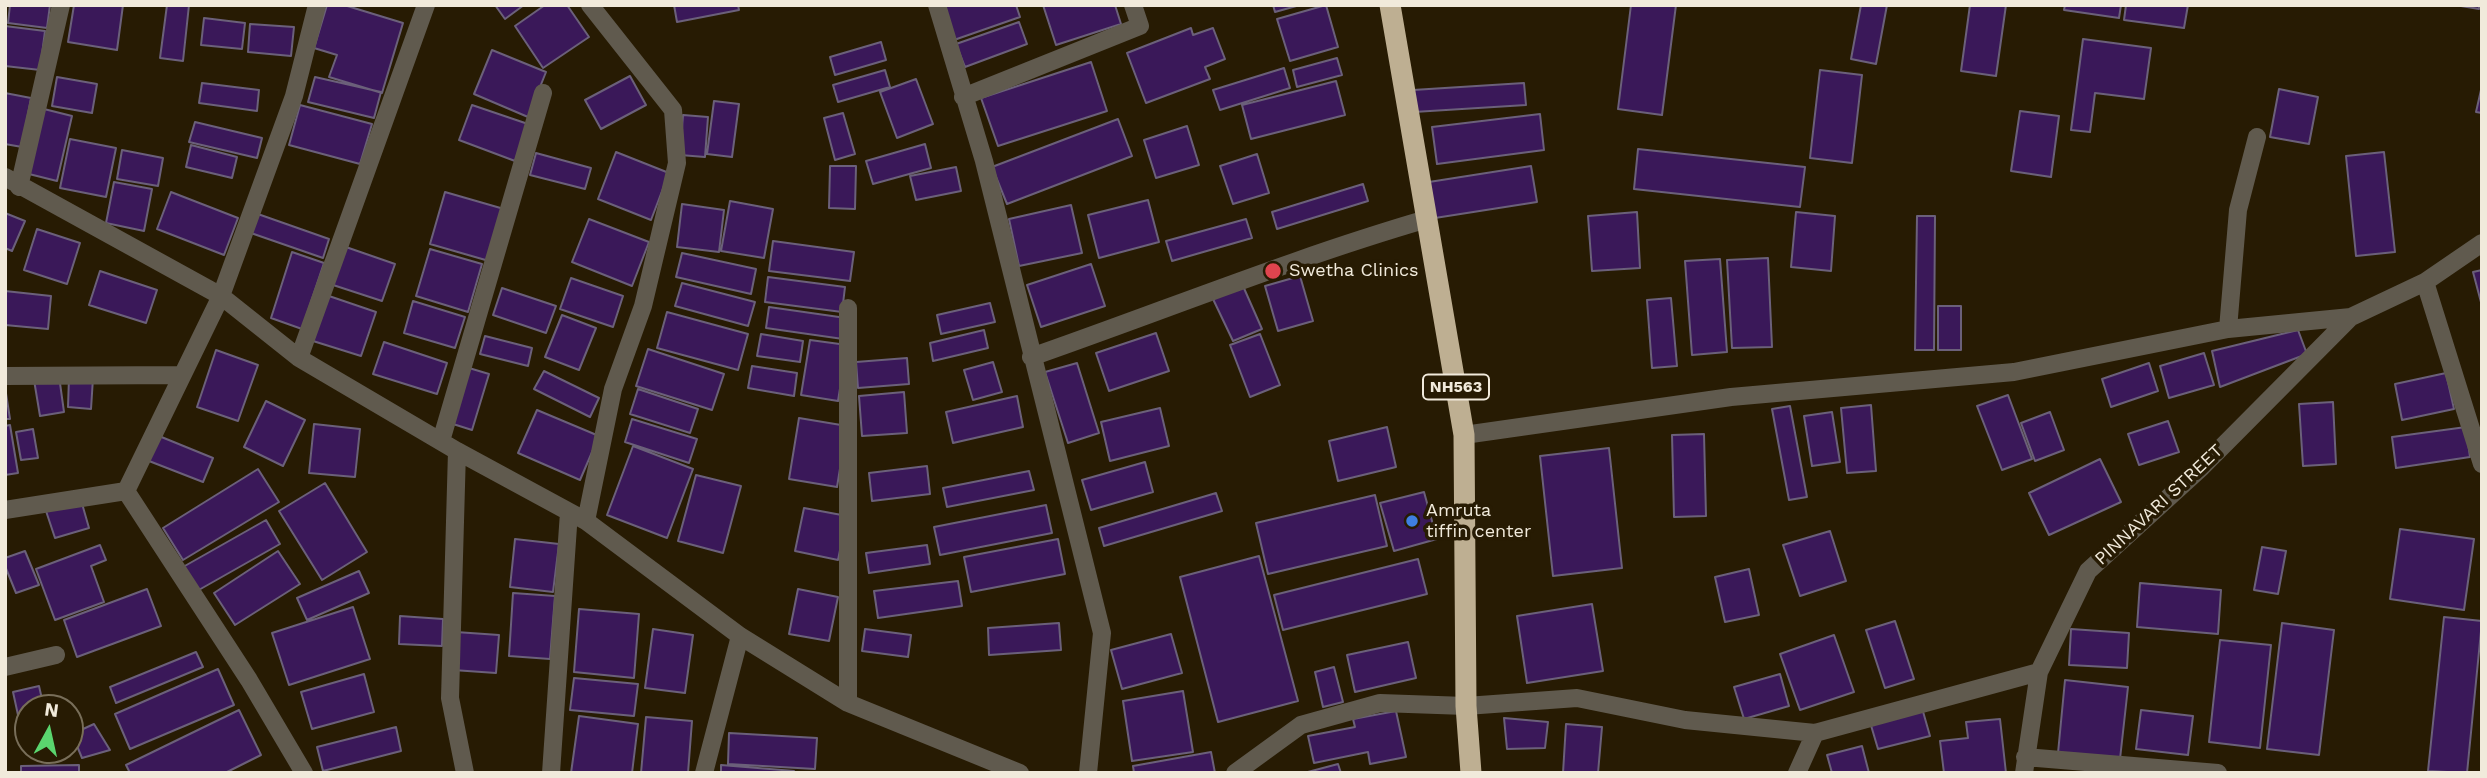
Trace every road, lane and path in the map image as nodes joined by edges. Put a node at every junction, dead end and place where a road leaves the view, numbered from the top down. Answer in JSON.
{"nodes":[{"id":1,"x":61,"y":5,"type":"edge"},
{"id":2,"x":317,"y":5,"type":"edge"},
{"id":3,"x":426,"y":5,"type":"edge"},
{"id":4,"x":590,"y":5,"type":"edge"},
{"id":5,"x":937,"y":5,"type":"edge"},
{"id":6,"x":1133,"y":5,"type":"edge"},
{"id":7,"x":1390,"y":5,"type":"edge"},
{"id":8,"x":543,"y":93,"type":"dead end"},
{"id":9,"x":963,"y":97,"type":"junction"},
{"id":10,"x":2257,"y":137,"type":"dead end"},
{"id":11,"x":12,"y":182,"type":"edge"},
{"id":12,"x":1427,"y":219,"type":"junction"},
{"id":13,"x":2482,"y":243,"type":"edge"},
{"id":14,"x":2424,"y":282,"type":"junction"},
{"id":15,"x":221,"y":296,"type":"junction"},
{"id":16,"x":848,"y":308,"type":"dead end"},
{"id":17,"x":2351,"y":317,"type":"junction"},
{"id":18,"x":2228,"y":329,"type":"junction"},
{"id":19,"x":1031,"y":357,"type":"junction"},
{"id":20,"x":299,"y":358,"type":"junction"},
{"id":21,"x":182,"y":375,"type":"junction"},
{"id":22,"x":5,"y":376,"type":"edge"},
{"id":23,"x":1464,"y":435,"type":"junction"},
{"id":24,"x":441,"y":441,"type":"junction"},
{"id":25,"x":457,"y":451,"type":"junction"},
{"id":26,"x":2482,"y":464,"type":"edge"},
{"id":27,"x":126,"y":491,"type":"junction"},
{"id":28,"x":5,"y":510,"type":"edge"},
{"id":29,"x":569,"y":512,"type":"junction"},
{"id":30,"x":586,"y":521,"type":"junction"},
{"id":31,"x":740,"y":636,"type":"junction"},
{"id":32,"x":57,"y":655,"type":"dead end"},
{"id":33,"x":5,"y":667,"type":"edge"},
{"id":34,"x":2039,"y":673,"type":"junction"},
{"id":35,"x":848,"y":703,"type":"junction"},
{"id":36,"x":1466,"y":706,"type":"junction"},
{"id":37,"x":1815,"y":733,"type":"junction"},
{"id":38,"x":2024,"y":765,"type":"edge"},
{"id":39,"x":304,"y":773,"type":"edge"},
{"id":40,"x":465,"y":773,"type":"edge"},
{"id":41,"x":551,"y":773,"type":"edge"},
{"id":42,"x":704,"y":773,"type":"edge"},
{"id":43,"x":1020,"y":773,"type":"edge"},
{"id":44,"x":1088,"y":773,"type":"edge"},
{"id":45,"x":1235,"y":773,"type":"edge"},
{"id":46,"x":1471,"y":773,"type":"edge"},
{"id":47,"x":1797,"y":773,"type":"edge"},
{"id":48,"x":2218,"y":773,"type":"edge"}],
"edges":[{"from":1,"to":11,"type":"street"},
{"from":2,"to":15,"type":"street"},
{"from":3,"to":20,"type":"street"},
{"from":4,"to":30,"type":"street"},
{"from":5,"to":9,"type":"street"},
{"from":6,"to":9,"type":"street"},
{"from":7,"to":12,"type":"highway","number":"NH563"},
{"from":8,"to":24,"type":"street"},
{"from":9,"to":19,"type":"street"},
{"from":10,"to":18,"type":"street"},
{"from":11,"to":15,"type":"street"},
{"from":12,"to":19,"type":"street"},
{"from":12,"to":23,"type":"highway","number":"NH563"},
{"from":13,"to":14,"type":"street"},
{"from":14,"to":17,"type":"street"},
{"from":14,"to":26,"type":"street"},
{"from":15,"to":20,"type":"street"},
{"from":15,"to":21,"type":"street"},
{"from":16,"to":35,"type":"street"},
{"from":17,"to":18,"type":"street"},
{"from":17,"to":34,"type":"street","name":"PINNAVARI STREET"},
{"from":18,"to":23,"type":"street"},
{"from":19,"to":44,"type":"street"},
{"from":20,"to":24,"type":"street"},
{"from":21,"to":22,"type":"street"},
{"from":21,"to":27,"type":"street"},
{"from":23,"to":36,"type":"highway","number":"NH563"},
{"from":24,"to":25,"type":"street"},
{"from":25,"to":29,"type":"street"},
{"from":25,"to":40,"type":"street"},
{"from":27,"to":28,"type":"street"},
{"from":27,"to":39,"type":"street"},
{"from":29,"to":30,"type":"street"},
{"from":29,"to":41,"type":"street"},
{"from":30,"to":31,"type":"street"},
{"from":31,"to":35,"type":"street"},
{"from":31,"to":42,"type":"street"},
{"from":32,"to":33,"type":"street"},
{"from":34,"to":37,"type":"street"},
{"from":34,"to":38,"type":"street","name":"PINNAVARI STREET"},
{"from":35,"to":43,"type":"street"},
{"from":36,"to":37,"type":"street"},
{"from":36,"to":45,"type":"street"},
{"from":36,"to":46,"type":"highway","number":"NH563"},
{"from":37,"to":47,"type":"street"},
{"from":38,"to":48,"type":"street"}]}
